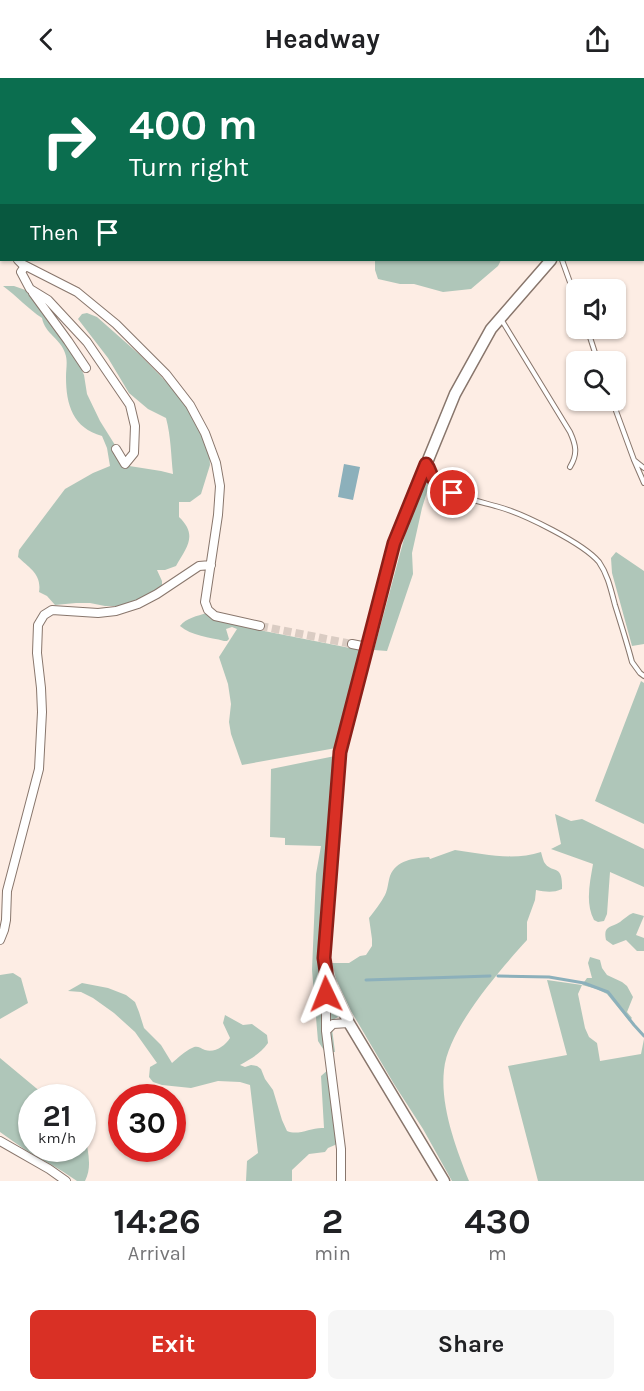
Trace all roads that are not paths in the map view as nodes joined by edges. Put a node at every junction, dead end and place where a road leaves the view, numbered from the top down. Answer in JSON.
{"nodes":[{"id":1,"x":19,"y":261,"type":"edge"},
{"id":2,"x":550,"y":261,"type":"edge"},
{"id":3,"x":562,"y":261,"type":"edge"},
{"id":4,"x":25,"y":266,"type":"junction"},
{"id":5,"x":569,"y":279,"type":"edge"},
{"id":6,"x":30,"y":289,"type":"junction"},
{"id":7,"x":501,"y":318,"type":"junction"},
{"id":8,"x":86,"y":368,"type":"dead end"},
{"id":9,"x":616,"y":411,"type":"edge"},
{"id":10,"x":116,"y":449,"type":"dead end"},
{"id":11,"x":634,"y":460,"type":"junction"},
{"id":12,"x":426,"y":464,"type":"junction"},
{"id":13,"x":570,"y":467,"type":"dead end"},
{"id":14,"x":644,"y":468,"type":"edge"},
{"id":15,"x":644,"y":483,"type":"edge"},
{"id":16,"x":211,"y":565,"type":"junction"},
{"id":17,"x":260,"y":626,"type":"tunnel mouth"},
{"id":18,"x":351,"y":644,"type":"tunnel mouth"},
{"id":19,"x":367,"y":647,"type":"junction"},
{"id":20,"x":644,"y":676,"type":"edge"},
{"id":21,"x":0,"y":940,"type":"edge"},
{"id":22,"x":326,"y":971,"type":"junction"},
{"id":23,"x":349,"y":1023,"type":"junction"},
{"id":24,"x":326,"y":1031,"type":"junction"},
{"id":25,"x":0,"y":1141,"type":"edge"},
{"id":26,"x":66,"y":1181,"type":"edge"},
{"id":27,"x":341,"y":1181,"type":"edge"},
{"id":28,"x":444,"y":1181,"type":"edge"}],
"edges":[{"from":1,"to":4,"type":"street"},
{"from":2,"to":7,"type":"street"},
{"from":3,"to":5,"type":"lane"},
{"from":4,"to":6,"type":"street"},
{"from":4,"to":16,"type":"street"},
{"from":6,"to":8,"type":"street"},
{"from":6,"to":10,"type":"street"},
{"from":7,"to":12,"type":"street"},
{"from":7,"to":13,"type":"lane"},
{"from":9,"to":11,"type":"lane"},
{"from":11,"to":14,"type":"lane"},
{"from":11,"to":15,"type":"lane"},
{"from":12,"to":19,"type":"street"},
{"from":12,"to":20,"type":"lane"},
{"from":16,"to":17,"type":"street"},
{"from":16,"to":21,"type":"street"},
{"from":18,"to":19,"type":"street"},
{"from":19,"to":22,"type":"street"},
{"from":22,"to":23,"type":"street"},
{"from":22,"to":24,"type":"street"},
{"from":23,"to":24,"type":"street"},
{"from":23,"to":28,"type":"street"},
{"from":24,"to":27,"type":"street"},
{"from":25,"to":26,"type":"street"}]}
